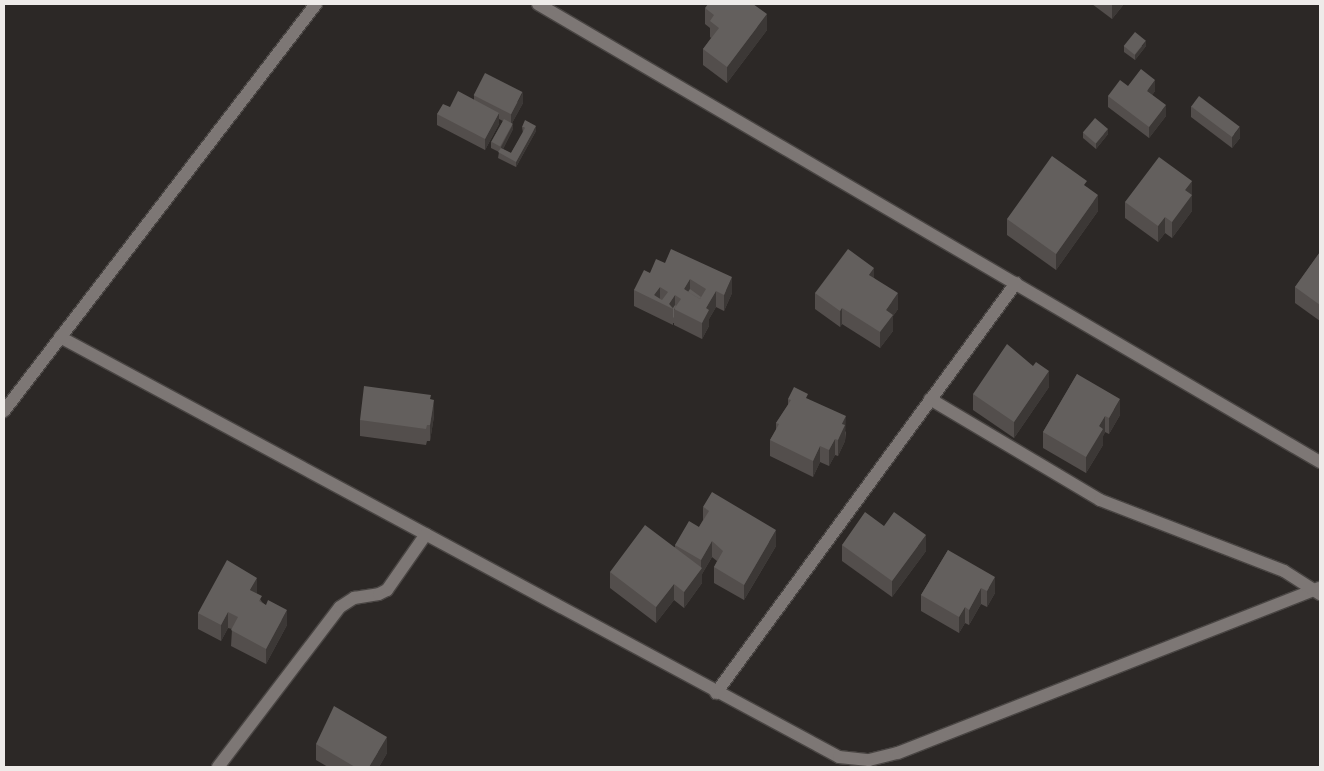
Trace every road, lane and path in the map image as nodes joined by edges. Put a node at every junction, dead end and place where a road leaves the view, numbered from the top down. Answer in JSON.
{"nodes":[{"id":1,"x":316,"y":4,"type":"edge"},
{"id":2,"x":538,"y":4,"type":"edge"},
{"id":3,"x":1016,"y":283,"type":"junction"},
{"id":4,"x":60,"y":337,"type":"junction"},
{"id":5,"x":930,"y":399,"type":"junction"},
{"id":6,"x":6,"y":404,"type":"edge"},
{"id":7,"x":1320,"y":462,"type":"edge"},
{"id":8,"x":426,"y":534,"type":"junction"},
{"id":9,"x":1319,"y":591,"type":"edge"},
{"id":10,"x":716,"y":693,"type":"junction"},
{"id":11,"x":841,"y":762,"type":"edge"},
{"id":12,"x":218,"y":767,"type":"edge"}],
"edges":[{"from":1,"to":4,"type":"street"},
{"from":2,"to":3,"type":"street"},
{"from":3,"to":5,"type":"street"},
{"from":3,"to":7,"type":"street"},
{"from":4,"to":6,"type":"street"},
{"from":4,"to":8,"type":"street"},
{"from":5,"to":9,"type":"street"},
{"from":5,"to":10,"type":"street"},
{"from":8,"to":10,"type":"street"},
{"from":8,"to":12,"type":"street"},
{"from":9,"to":11,"type":"street"},
{"from":10,"to":11,"type":"street"}]}
